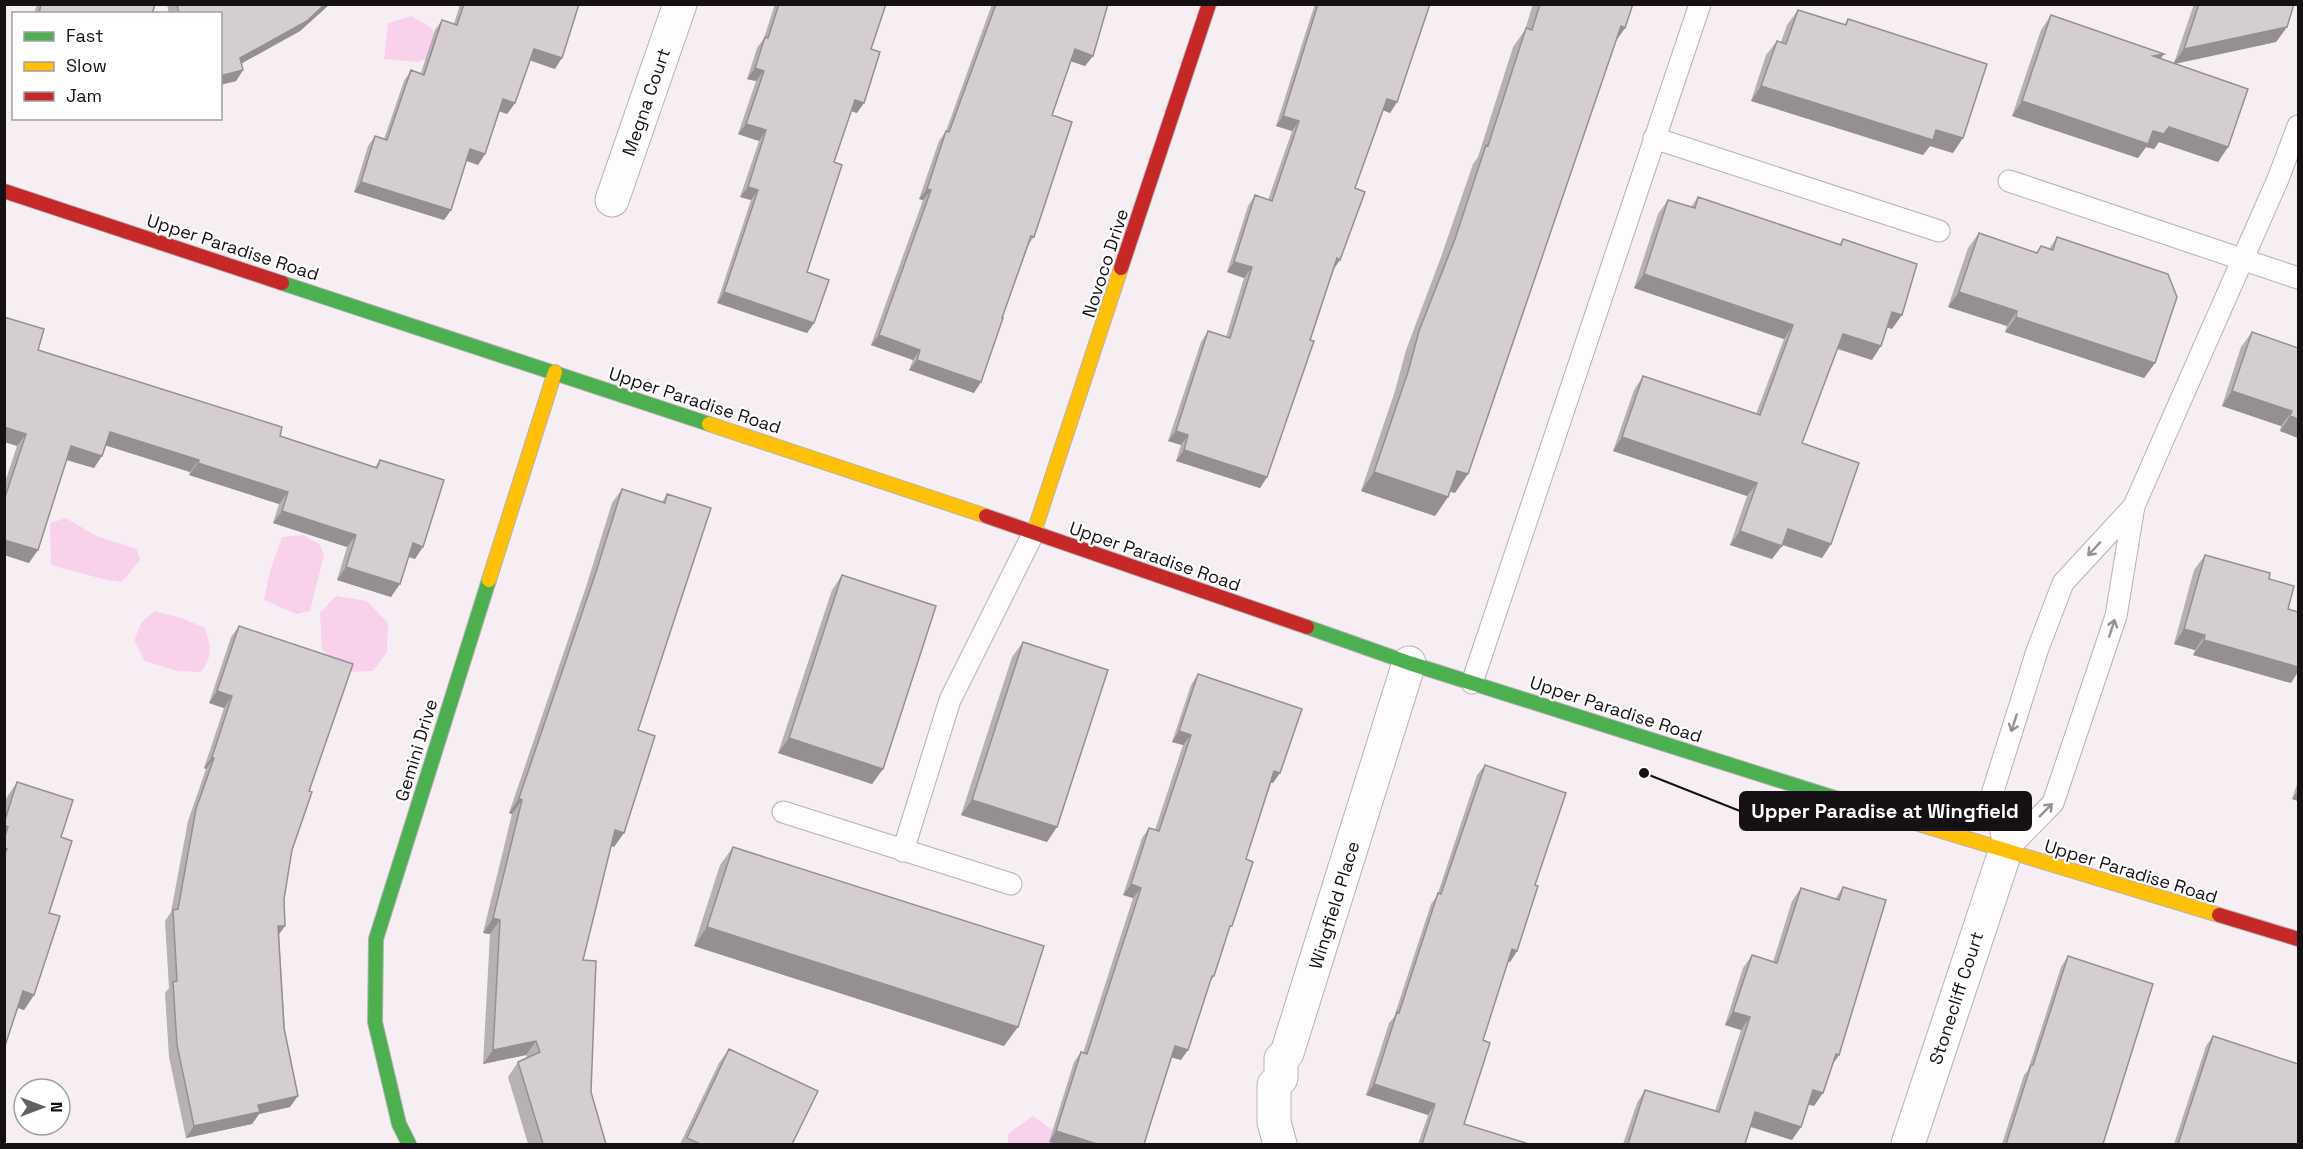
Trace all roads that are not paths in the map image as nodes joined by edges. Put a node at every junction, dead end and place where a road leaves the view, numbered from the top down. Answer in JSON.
{"nodes":[{"id":1,"x":680,"y":4,"type":"edge"},
{"id":2,"x":1209,"y":4,"type":"edge"},
{"id":3,"x":1700,"y":4,"type":"edge"},
{"id":4,"x":2298,"y":126,"type":"edge"},
{"id":5,"x":1654,"y":138,"type":"junction"},
{"id":6,"x":2009,"y":181,"type":"dead end"},
{"id":7,"x":4,"y":191,"type":"edge"},
{"id":8,"x":612,"y":200,"type":"dead end"},
{"id":9,"x":1939,"y":231,"type":"dead end"},
{"id":10,"x":2242,"y":260,"type":"junction"},
{"id":11,"x":2298,"y":278,"type":"edge"},
{"id":12,"x":555,"y":372,"type":"junction"},
{"id":13,"x":2134,"y":506,"type":"junction"},
{"id":14,"x":1034,"y":532,"type":"junction"},
{"id":15,"x":1409,"y":663,"type":"junction"},
{"id":16,"x":1472,"y":682,"type":"junction"},
{"id":17,"x":783,"y":812,"type":"dead end"},
{"id":18,"x":903,"y":851,"type":"junction"},
{"id":19,"x":2005,"y":852,"type":"junction"},
{"id":20,"x":1011,"y":884,"type":"dead end"},
{"id":21,"x":2298,"y":939,"type":"edge"},
{"id":22,"x":408,"y":1144,"type":"edge"},
{"id":23,"x":1280,"y":1144,"type":"edge"},
{"id":24,"x":1908,"y":1144,"type":"edge"}],
"edges":[{"from":1,"to":8,"type":"street","name":"Megna Court"},
{"from":2,"to":14,"type":"main road","name":"Novoco Drive"},
{"from":3,"to":5,"type":"lane"},
{"from":4,"to":10,"type":"lane"},
{"from":5,"to":9,"type":"lane"},
{"from":5,"to":16,"type":"lane"},
{"from":6,"to":10,"type":"lane"},
{"from":7,"to":12,"type":"main road","name":"Upper Paradise Road"},
{"from":10,"to":11,"type":"lane"},
{"from":10,"to":13,"type":"lane"},
{"from":12,"to":14,"type":"main road","name":"Upper Paradise Road"},
{"from":12,"to":22,"type":"main road","name":"Gemini Drive"},
{"from":19,"to":13,"type":"lane","one_way":true},
{"from":13,"to":19,"type":"lane","one_way":true},
{"from":14,"to":15,"type":"main road","name":"Upper Paradise Road"},
{"from":14,"to":18,"type":"lane"},
{"from":15,"to":16,"type":"main road","name":"Upper Paradise Road"},
{"from":15,"to":23,"type":"street","name":"Wingfield Place"},
{"from":16,"to":19,"type":"main road","name":"Upper Paradise Road"},
{"from":17,"to":18,"type":"lane"},
{"from":18,"to":20,"type":"lane"},
{"from":19,"to":21,"type":"main road","name":"Upper Paradise Road"},
{"from":19,"to":24,"type":"street","name":"Stonecliff Court"}]}
